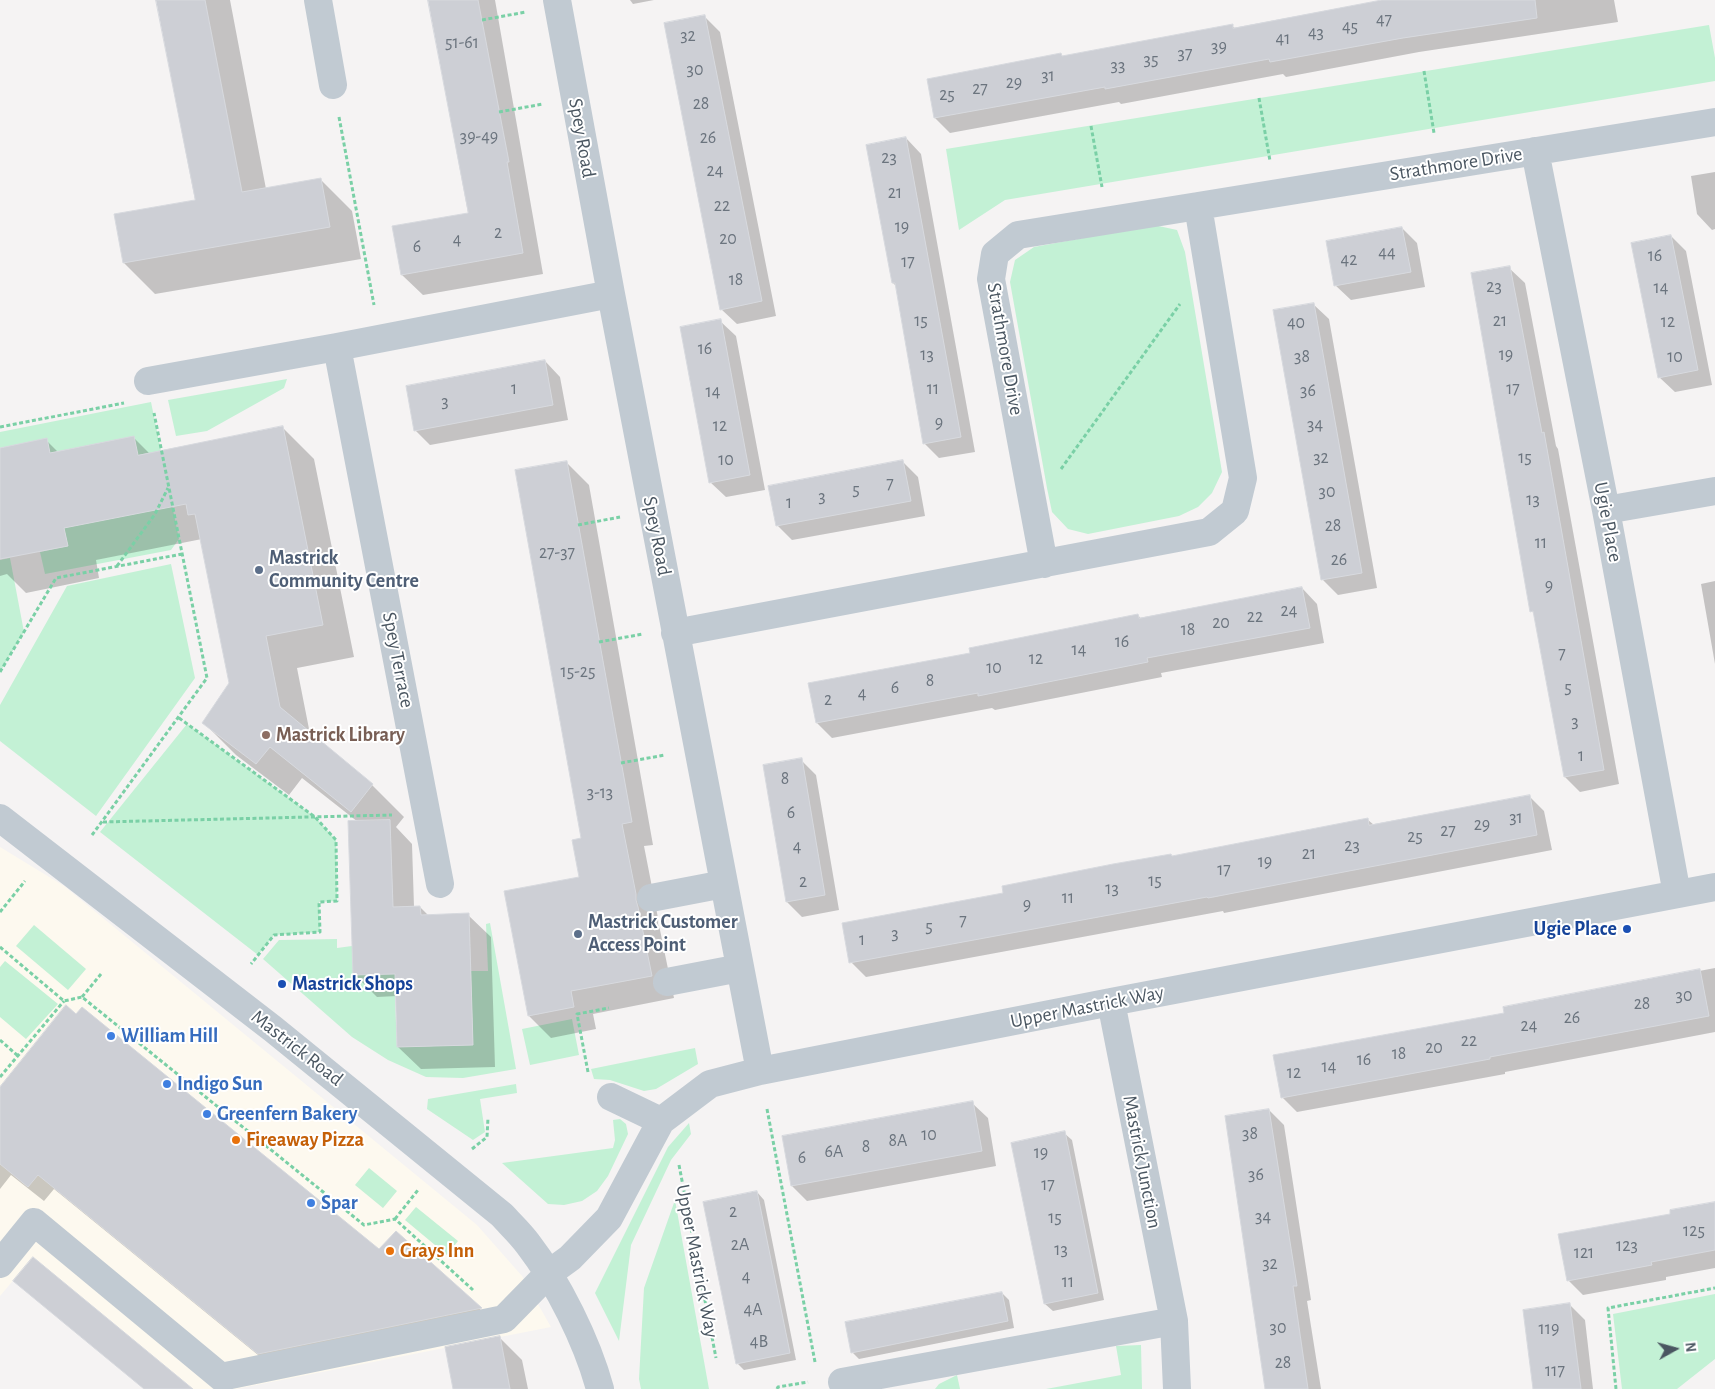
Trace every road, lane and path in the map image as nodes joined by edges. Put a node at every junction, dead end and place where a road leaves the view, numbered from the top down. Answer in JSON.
{"nodes":[{"id":1,"x":318,"y":0,"type":"edge"},
{"id":2,"x":558,"y":0,"type":"edge"},
{"id":3,"x":528,"y":12,"type":"dead end"},
{"id":4,"x":482,"y":20,"type":"dead end"},
{"id":5,"x":1424,"y":71,"type":"dead end"},
{"id":6,"x":333,"y":84,"type":"joint"},
{"id":7,"x":1259,"y":98,"type":"dead end"},
{"id":8,"x":545,"y":104,"type":"dead end"},
{"id":9,"x":499,"y":112,"type":"dead end"},
{"id":10,"x":1715,"y":122,"type":"edge"},
{"id":11,"x":1091,"y":126,"type":"dead end"},
{"id":12,"x":1435,"y":137,"type":"dead end"},
{"id":13,"x":1535,"y":151,"type":"junction"},
{"id":14,"x":1271,"y":165,"type":"dead end"},
{"id":15,"x":1103,"y":193,"type":"dead end"},
{"id":16,"x":1198,"y":206,"type":"junction"},
{"id":17,"x":611,"y":294,"type":"junction"},
{"id":18,"x":1180,"y":304,"type":"dead end"},
{"id":19,"x":374,"y":307,"type":"dead end"},
{"id":20,"x":337,"y":347,"type":"junction"},
{"id":21,"x":140,"y":391,"type":"joint"},
{"id":22,"x":153,"y":410,"type":"dead end"},
{"id":23,"x":0,"y":427,"type":"edge"},
{"id":24,"x":1059,"y":472,"type":"dead end"},
{"id":25,"x":168,"y":487,"type":"junction"},
{"id":26,"x":1715,"y":491,"type":"edge"},
{"id":27,"x":1606,"y":510,"type":"junction"},
{"id":28,"x":622,"y":517,"type":"dead end"},
{"id":29,"x":578,"y":525,"type":"dead end"},
{"id":30,"x":182,"y":554,"type":"junction"},
{"id":31,"x":1044,"y":564,"type":"junction"},
{"id":32,"x":116,"y":567,"type":"junction"},
{"id":33,"x":676,"y":633,"type":"junction"},
{"id":34,"x":644,"y":634,"type":"dead end"},
{"id":35,"x":599,"y":642,"type":"dead end"},
{"id":36,"x":0,"y":672,"type":"edge"},
{"id":37,"x":178,"y":718,"type":"junction"},
{"id":38,"x":667,"y":754,"type":"dead end"},
{"id":39,"x":621,"y":764,"type":"dead end"},
{"id":40,"x":428,"y":814,"type":"junction"},
{"id":41,"x":315,"y":817,"type":"junction"},
{"id":42,"x":0,"y":818,"type":"edge"},
{"id":43,"x":102,"y":822,"type":"junction"},
{"id":44,"x":92,"y":835,"type":"dead end"},
{"id":45,"x":46,"y":855,"type":"junction"},
{"id":46,"x":440,"y":884,"type":"dead end"},
{"id":47,"x":724,"y":884,"type":"junction"},
{"id":48,"x":1715,"y":887,"type":"edge"},
{"id":49,"x":1677,"y":894,"type":"junction"},
{"id":50,"x":651,"y":898,"type":"dead end"},
{"id":51,"x":0,"y":912,"type":"edge"},
{"id":52,"x":0,"y":947,"type":"edge"},
{"id":53,"x":251,"y":964,"type":"dead end"},
{"id":54,"x":740,"y":968,"type":"junction"},
{"id":55,"x":101,"y":974,"type":"dead end"},
{"id":56,"x":668,"y":982,"type":"dead end"},
{"id":57,"x":82,"y":997,"type":"junction"},
{"id":58,"x":64,"y":1001,"type":"junction"},
{"id":59,"x":1112,"y":1002,"type":"junction"},
{"id":60,"x":609,"y":1008,"type":"dead end"},
{"id":61,"x":0,"y":1040,"type":"edge"},
{"id":62,"x":18,"y":1056,"type":"junction"},
{"id":63,"x":760,"y":1071,"type":"junction"},
{"id":64,"x":588,"y":1072,"type":"dead end"},
{"id":65,"x":0,"y":1077,"type":"edge"},
{"id":66,"x":611,"y":1098,"type":"dead end"},
{"id":67,"x":768,"y":1109,"type":"dead end"},
{"id":68,"x":488,"y":1118,"type":"dead end"},
{"id":69,"x":661,"y":1122,"type":"junction"},
{"id":70,"x":472,"y":1149,"type":"dead end"},
{"id":71,"x":679,"y":1164,"type":"dead end"},
{"id":72,"x":419,"y":1189,"type":"dead end"},
{"id":73,"x":395,"y":1219,"type":"junction"},
{"id":74,"x":0,"y":1264,"type":"edge"},
{"id":75,"x":548,"y":1274,"type":"junction"},
{"id":76,"x":1715,"y":1288,"type":"edge"},
{"id":77,"x":504,"y":1319,"type":"junction"},
{"id":78,"x":1174,"y":1321,"type":"junction"},
{"id":79,"x":716,"y":1358,"type":"dead end"},
{"id":80,"x":816,"y":1370,"type":"dead end"},
{"id":81,"x":899,"y":1380,"type":"edge"},
{"id":82,"x":842,"y":1382,"type":"dead end"},
{"id":83,"x":600,"y":1389,"type":"edge"},
{"id":84,"x":1177,"y":1389,"type":"edge"},
{"id":85,"x":1616,"y":1389,"type":"edge"}],
"edges":[{"from":1,"to":6,"type":"street"},
{"from":2,"to":17,"type":"street","name":"Spey Road"},
{"from":3,"to":4,"type":"path"},
{"from":5,"to":12,"type":"path"},
{"from":6,"to":19,"type":"path"},
{"from":7,"to":14,"type":"path"},
{"from":8,"to":9,"type":"path"},
{"from":10,"to":13,"type":"street","name":"Strathmore Drive"},
{"from":11,"to":15,"type":"path"},
{"from":13,"to":16,"type":"street","name":"Strathmore Drive"},
{"from":13,"to":27,"type":"street","name":"Ugie Place"},
{"from":16,"to":31,"type":"street"},
{"from":16,"to":31,"type":"street","name":"Strathmore Drive"},
{"from":17,"to":20,"type":"street"},
{"from":17,"to":33,"type":"street","name":"Spey Road"},
{"from":18,"to":24,"type":"path"},
{"from":20,"to":21,"type":"street"},
{"from":20,"to":40,"type":"street","name":"Spey Terrace"},
{"from":21,"to":23,"type":"path"},
{"from":22,"to":25,"type":"path"},
{"from":25,"to":30,"type":"path"},
{"from":25,"to":32,"type":"path"},
{"from":26,"to":27,"type":"street"},
{"from":27,"to":49,"type":"street","name":"Ugie Place"},
{"from":28,"to":29,"type":"path"},
{"from":30,"to":32,"type":"path"},
{"from":30,"to":37,"type":"path"},
{"from":31,"to":33,"type":"street"},
{"from":32,"to":36,"type":"path"},
{"from":33,"to":47,"type":"street","name":"Spey Road"},
{"from":34,"to":35,"type":"path"},
{"from":37,"to":41,"type":"path"},
{"from":37,"to":43,"type":"path"},
{"from":38,"to":39,"type":"path"},
{"from":40,"to":41,"type":"path"},
{"from":40,"to":46,"type":"street","name":"Spey Terrace"},
{"from":41,"to":43,"type":"path"},
{"from":41,"to":53,"type":"path"},
{"from":42,"to":45,"type":"street","name":"Mastrick Road"},
{"from":43,"to":44,"type":"path"},
{"from":45,"to":51,"type":"path"},
{"from":45,"to":75,"type":"street","name":"Mastrick Road"},
{"from":47,"to":50,"type":"street"},
{"from":47,"to":54,"type":"street","name":"Spey Road"},
{"from":48,"to":49,"type":"street","name":"Upper Mastrick Way"},
{"from":49,"to":59,"type":"street","name":"Upper Mastrick Way"},
{"from":52,"to":58,"type":"path"},
{"from":54,"to":56,"type":"street"},
{"from":54,"to":63,"type":"street","name":"Spey Road"},
{"from":55,"to":57,"type":"path"},
{"from":57,"to":58,"type":"path"},
{"from":57,"to":73,"type":"path"},
{"from":58,"to":62,"type":"path"},
{"from":59,"to":63,"type":"street","name":"Upper Mastrick Way"},
{"from":59,"to":78,"type":"street","name":"Mastrick Junction"},
{"from":60,"to":64,"type":"path"},
{"from":61,"to":62,"type":"path"},
{"from":62,"to":65,"type":"path"},
{"from":63,"to":69,"type":"street","name":"Upper Mastrick Way"},
{"from":66,"to":69,"type":"street"},
{"from":67,"to":80,"type":"path"},
{"from":68,"to":70,"type":"path"},
{"from":69,"to":75,"type":"street","name":"Upper Mastrick Way"},
{"from":71,"to":79,"type":"path","name":"Upper Mastrick Way"},
{"from":72,"to":73,"type":"path"},
{"from":73,"to":77,"type":"path"},
{"from":74,"to":77,"type":"street"},
{"from":75,"to":77,"type":"street","name":"Upper Mastrick Way"},
{"from":75,"to":83,"type":"street","name":"Mastrick Road"},
{"from":76,"to":85,"type":"path"},
{"from":78,"to":81,"type":"street"},
{"from":78,"to":84,"type":"street","name":"Mastrick Junction"},
{"from":81,"to":82,"type":"street"}]}
